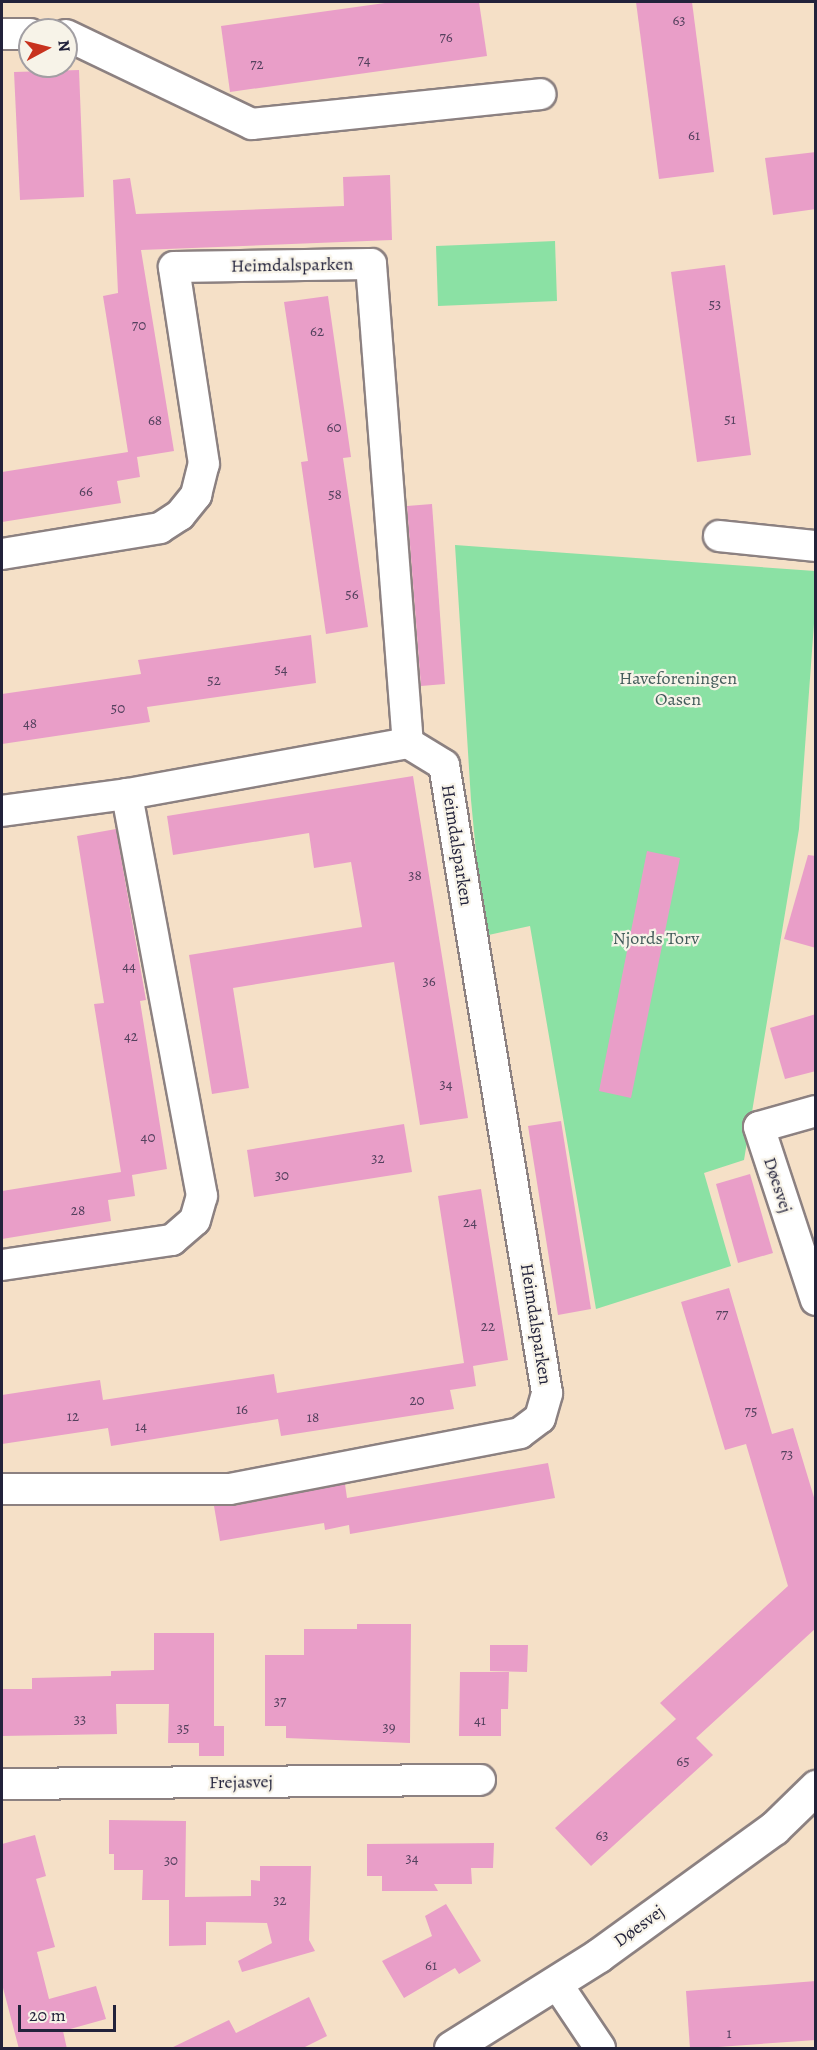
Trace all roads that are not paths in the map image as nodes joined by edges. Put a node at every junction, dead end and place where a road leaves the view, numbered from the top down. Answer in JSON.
{"nodes":[{"id":1,"x":2,"y":34,"type":"edge"},
{"id":2,"x":18,"y":34,"type":"edge"},
{"id":3,"x":78,"y":41,"type":"edge"},
{"id":4,"x":540,"y":94,"type":"dead end"},
{"id":5,"x":719,"y":536,"type":"dead end"},
{"id":6,"x":816,"y":546,"type":"edge"},
{"id":7,"x":2,"y":554,"type":"edge"},
{"id":8,"x":408,"y":743,"type":"junction"},
{"id":9,"x":128,"y":794,"type":"junction"},
{"id":10,"x":2,"y":811,"type":"edge"},
{"id":11,"x":816,"y":1111,"type":"edge"},
{"id":12,"x":2,"y":1264,"type":"edge"},
{"id":13,"x":816,"y":1300,"type":"edge"},
{"id":14,"x":2,"y":1489,"type":"edge"},
{"id":15,"x":480,"y":1780,"type":"dead end"},
{"id":16,"x":2,"y":1784,"type":"edge"},
{"id":17,"x":816,"y":1787,"type":"edge"},
{"id":18,"x":557,"y":1984,"type":"junction"},
{"id":19,"x":451,"y":2049,"type":"edge"},
{"id":20,"x":600,"y":2049,"type":"edge"}],
"edges":[{"from":1,"to":2,"type":"street"},
{"from":3,"to":4,"type":"street"},
{"from":5,"to":6,"type":"street"},
{"from":7,"to":8,"type":"street","name":"Heimdalsparken"},
{"from":8,"to":9,"type":"street"},
{"from":8,"to":14,"type":"street","name":"Heimdalsparken"},
{"from":9,"to":10,"type":"street"},
{"from":9,"to":12,"type":"street"},
{"from":11,"to":13,"type":"street","name":"Døesvej"},
{"from":15,"to":16,"type":"street","name":"Frejasvej"},
{"from":17,"to":18,"type":"street","name":"Døesvej"},
{"from":18,"to":19,"type":"street","name":"Døesvej"},
{"from":18,"to":20,"type":"street"}]}
